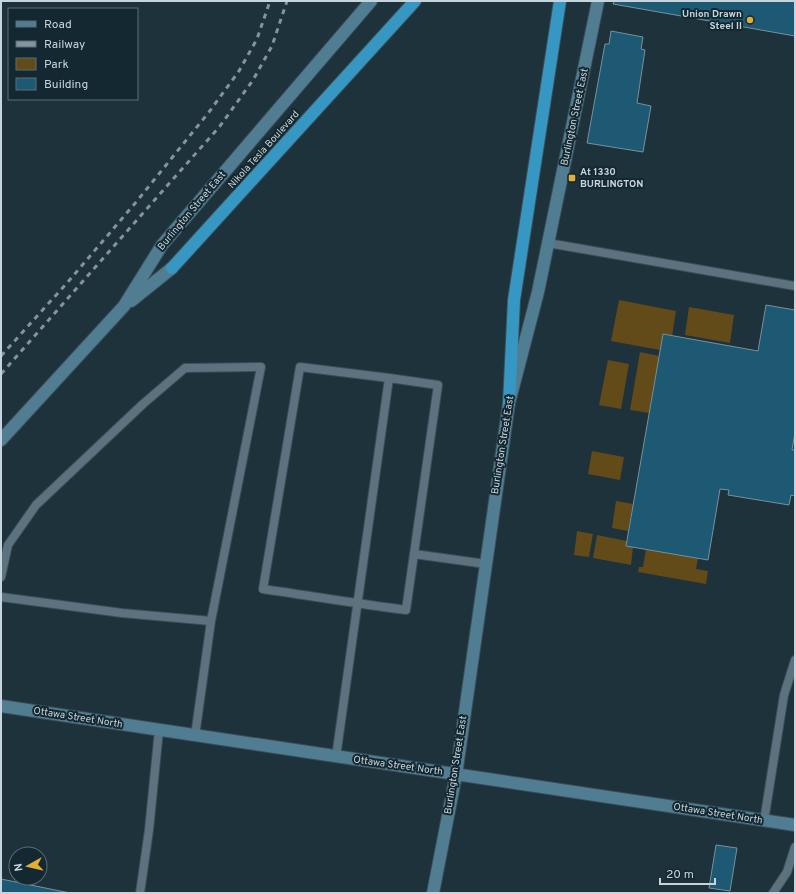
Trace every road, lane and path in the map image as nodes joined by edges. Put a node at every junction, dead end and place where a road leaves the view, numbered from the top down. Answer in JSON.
{"nodes":[{"id":1,"x":371,"y":1,"type":"edge"},
{"id":2,"x":415,"y":1,"type":"edge"},
{"id":3,"x":560,"y":1,"type":"edge"},
{"id":4,"x":598,"y":1,"type":"edge"},
{"id":5,"x":548,"y":243,"type":"junction"},
{"id":6,"x":172,"y":268,"type":"joint"},
{"id":7,"x":795,"y":286,"type":"edge"},
{"id":8,"x":124,"y":306,"type":"junction"},
{"id":9,"x":389,"y":378,"type":"junction"},
{"id":10,"x":509,"y":403,"type":"junction"},
{"id":11,"x":1,"y":440,"type":"edge"},
{"id":12,"x":414,"y":554,"type":"junction"},
{"id":13,"x":486,"y":564,"type":"junction"},
{"id":14,"x":1,"y":577,"type":"edge"},
{"id":15,"x":1,"y":596,"type":"edge"},
{"id":16,"x":358,"y":603,"type":"junction"},
{"id":17,"x":211,"y":621,"type":"junction"},
{"id":18,"x":795,"y":660,"type":"edge"},
{"id":19,"x":1,"y":706,"type":"edge"},
{"id":20,"x":159,"y":730,"type":"junction"},
{"id":21,"x":196,"y":736,"type":"junction"},
{"id":22,"x":336,"y":757,"type":"junction"},
{"id":23,"x":456,"y":774,"type":"junction"},
{"id":24,"x":764,"y":821,"type":"junction"},
{"id":25,"x":795,"y":825,"type":"edge"},
{"id":26,"x":795,"y":847,"type":"edge"},
{"id":27,"x":140,"y":893,"type":"edge"},
{"id":28,"x":433,"y":893,"type":"edge"},
{"id":29,"x":773,"y":893,"type":"edge"}],
"edges":[{"from":1,"to":8,"type":"main road","name":"Burlington Street East"},
{"from":2,"to":6,"type":"highway","name":"Nikola Tesla Boulevard"},
{"from":3,"to":10,"type":"highway"},
{"from":4,"to":5,"type":"main road","name":"Burlington Street East"},
{"from":5,"to":7,"type":"lane"},
{"from":5,"to":10,"type":"main road","name":"Burlington Street East"},
{"from":6,"to":8,"type":"main road","name":"Nikola Tesla Boulevard"},
{"from":8,"to":11,"type":"main road","name":"Burlington Street East"},
{"from":9,"to":12,"type":"lane"},
{"from":9,"to":16,"type":"lane"},
{"from":9,"to":16,"type":"lane"},
{"from":10,"to":13,"type":"main road","name":"Burlington Street East"},
{"from":12,"to":13,"type":"lane"},
{"from":12,"to":16,"type":"lane"},
{"from":13,"to":23,"type":"main road","name":"Burlington Street East"},
{"from":14,"to":17,"type":"lane"},
{"from":15,"to":17,"type":"lane"},
{"from":16,"to":22,"type":"lane"},
{"from":17,"to":21,"type":"lane"},
{"from":18,"to":24,"type":"lane"},
{"from":19,"to":20,"type":"main road","name":"Ottawa Street North"},
{"from":20,"to":21,"type":"main road","name":"Ottawa Street North"},
{"from":20,"to":27,"type":"lane"},
{"from":21,"to":22,"type":"main road","name":"Ottawa Street North"},
{"from":22,"to":23,"type":"main road","name":"Ottawa Street North"},
{"from":23,"to":24,"type":"main road","name":"Ottawa Street North"},
{"from":23,"to":28,"type":"main road","name":"Burlington Street East"},
{"from":24,"to":25,"type":"main road","name":"Ottawa Street North"},
{"from":26,"to":29,"type":"lane"}]}
